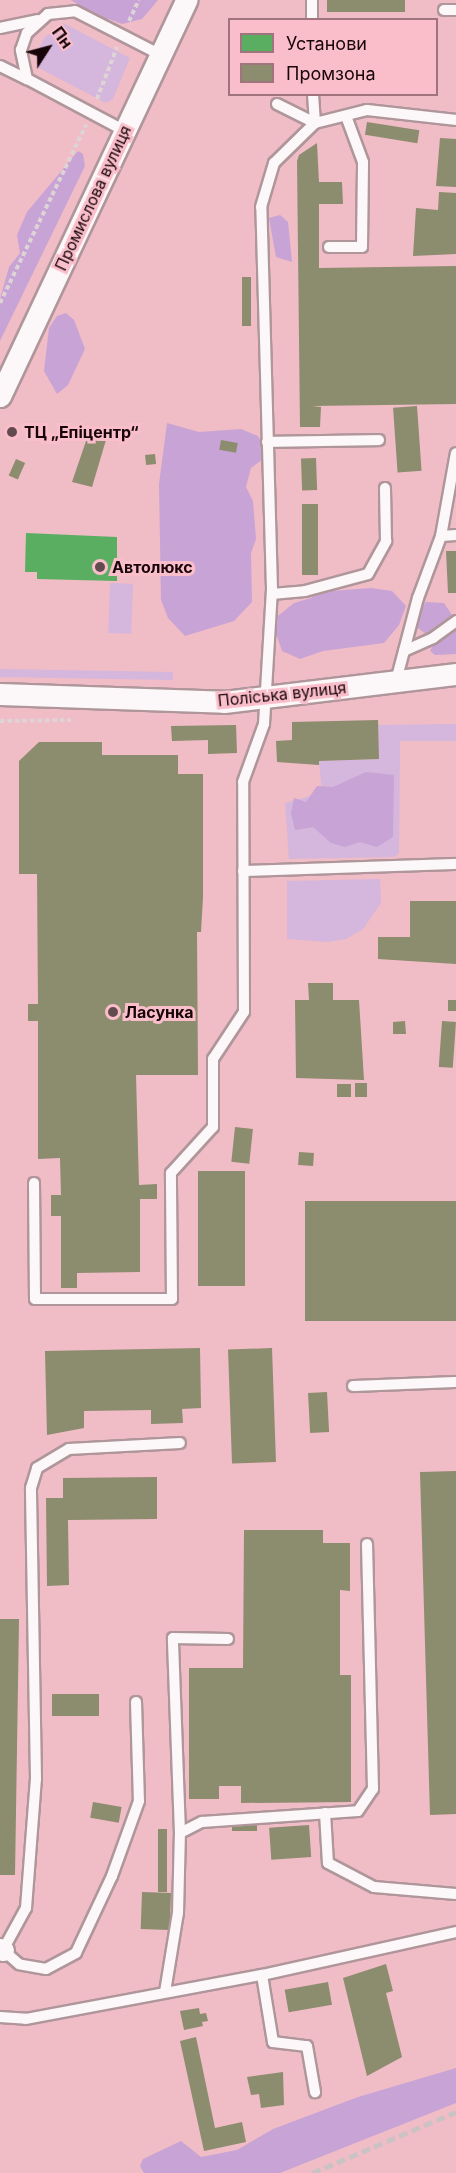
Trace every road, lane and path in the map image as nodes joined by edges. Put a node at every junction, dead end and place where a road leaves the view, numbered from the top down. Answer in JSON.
{"nodes":[{"id":1,"x":139,"y":0,"type":"edge"},
{"id":2,"x":186,"y":0,"type":"edge"},
{"id":3,"x":312,"y":0,"type":"edge"},
{"id":4,"x":444,"y":10,"type":"dead end"},
{"id":5,"x":456,"y":10,"type":"edge"},
{"id":6,"x":312,"y":18,"type":"edge"},
{"id":7,"x":37,"y":20,"type":"junction"},
{"id":8,"x":0,"y":28,"type":"edge"},
{"id":9,"x":122,"y":36,"type":"junction"},
{"id":10,"x":161,"y":55,"type":"junction"},
{"id":11,"x":0,"y":66,"type":"edge"},
{"id":12,"x":27,"y":79,"type":"junction"},
{"id":13,"x":313,"y":96,"type":"edge"},
{"id":14,"x":277,"y":104,"type":"dead end"},
{"id":15,"x":91,"y":115,"type":"junction"},
{"id":16,"x":346,"y":116,"type":"junction"},
{"id":17,"x":456,"y":120,"type":"edge"},
{"id":18,"x":315,"y":123,"type":"junction"},
{"id":19,"x":125,"y":131,"type":"junction"},
{"id":20,"x":329,"y":247,"type":"dead end"},
{"id":21,"x":0,"y":303,"type":"edge"},
{"id":22,"x":1,"y":390,"type":"edge"},
{"id":23,"x":380,"y":440,"type":"dead end"},
{"id":24,"x":267,"y":442,"type":"junction"},
{"id":25,"x":456,"y":453,"type":"edge"},
{"id":26,"x":385,"y":488,"type":"dead end"},
{"id":27,"x":456,"y":535,"type":"edge"},
{"id":28,"x":441,"y":536,"type":"junction"},
{"id":29,"x":272,"y":594,"type":"junction"},
{"id":30,"x":456,"y":621,"type":"edge"},
{"id":31,"x":404,"y":651,"type":"junction"},
{"id":32,"x":456,"y":674,"type":"edge"},
{"id":33,"x":396,"y":681,"type":"junction"},
{"id":34,"x":0,"y":694,"type":"edge"},
{"id":35,"x":267,"y":696,"type":"junction"},
{"id":36,"x":456,"y":864,"type":"edge"},
{"id":37,"x":243,"y":871,"type":"junction"},
{"id":38,"x":34,"y":1183,"type":"dead end"},
{"id":39,"x":456,"y":1382,"type":"edge"},
{"id":40,"x":352,"y":1386,"type":"dead end"},
{"id":41,"x":180,"y":1443,"type":"dead end"},
{"id":42,"x":367,"y":1544,"type":"dead end"},
{"id":43,"x":228,"y":1639,"type":"dead end"},
{"id":44,"x":136,"y":1702,"type":"dead end"},
{"id":45,"x":325,"y":1813,"type":"junction"},
{"id":46,"x":180,"y":1833,"type":"junction"},
{"id":47,"x":456,"y":1894,"type":"edge"},
{"id":48,"x":456,"y":1932,"type":"edge"},
{"id":49,"x":2,"y":1950,"type":"edge"},
{"id":50,"x":262,"y":1975,"type":"junction"},
{"id":51,"x":165,"y":1992,"type":"junction"},
{"id":52,"x":0,"y":2017,"type":"edge"},
{"id":53,"x":315,"y":2092,"type":"dead end"}],
"edges":[{"from":1,"to":9,"type":"path"},
{"from":2,"to":10,"type":"street","name":"Промислова вулиця"},
{"from":3,"to":6,"type":"lane"},
{"from":4,"to":5,"type":"lane"},
{"from":7,"to":8,"type":"lane"},
{"from":7,"to":9,"type":"lane"},
{"from":7,"to":12,"type":"lane"},
{"from":9,"to":10,"type":"lane"},
{"from":9,"to":15,"type":"path"},
{"from":10,"to":19,"type":"street","name":"Промислова вулиця"},
{"from":11,"to":12,"type":"lane"},
{"from":12,"to":15,"type":"lane"},
{"from":13,"to":18,"type":"lane"},
{"from":14,"to":18,"type":"lane"},
{"from":15,"to":19,"type":"lane"},
{"from":15,"to":21,"type":"path"},
{"from":16,"to":17,"type":"lane"},
{"from":16,"to":18,"type":"lane"},
{"from":16,"to":20,"type":"lane"},
{"from":18,"to":24,"type":"lane"},
{"from":19,"to":22,"type":"street","name":"Промислова вулиця"},
{"from":23,"to":24,"type":"lane"},
{"from":24,"to":29,"type":"lane"},
{"from":25,"to":28,"type":"lane"},
{"from":26,"to":29,"type":"lane"},
{"from":27,"to":28,"type":"lane"},
{"from":28,"to":31,"type":"lane"},
{"from":29,"to":35,"type":"lane"},
{"from":30,"to":31,"type":"lane"},
{"from":31,"to":33,"type":"lane"},
{"from":32,"to":33,"type":"street","name":"Поліська вулиця"},
{"from":33,"to":35,"type":"street","name":"Поліська вулиця"},
{"from":34,"to":35,"type":"street","name":"Поліська вулиця"},
{"from":35,"to":37,"type":"lane"},
{"from":36,"to":37,"type":"lane"},
{"from":37,"to":38,"type":"lane"},
{"from":39,"to":40,"type":"lane"},
{"from":41,"to":49,"type":"lane"},
{"from":42,"to":45,"type":"lane"},
{"from":43,"to":46,"type":"lane"},
{"from":44,"to":49,"type":"lane"},
{"from":45,"to":46,"type":"lane"},
{"from":45,"to":47,"type":"lane"},
{"from":46,"to":51,"type":"lane"},
{"from":48,"to":50,"type":"lane"},
{"from":50,"to":51,"type":"lane"},
{"from":50,"to":53,"type":"lane"},
{"from":51,"to":52,"type":"lane"}]}
